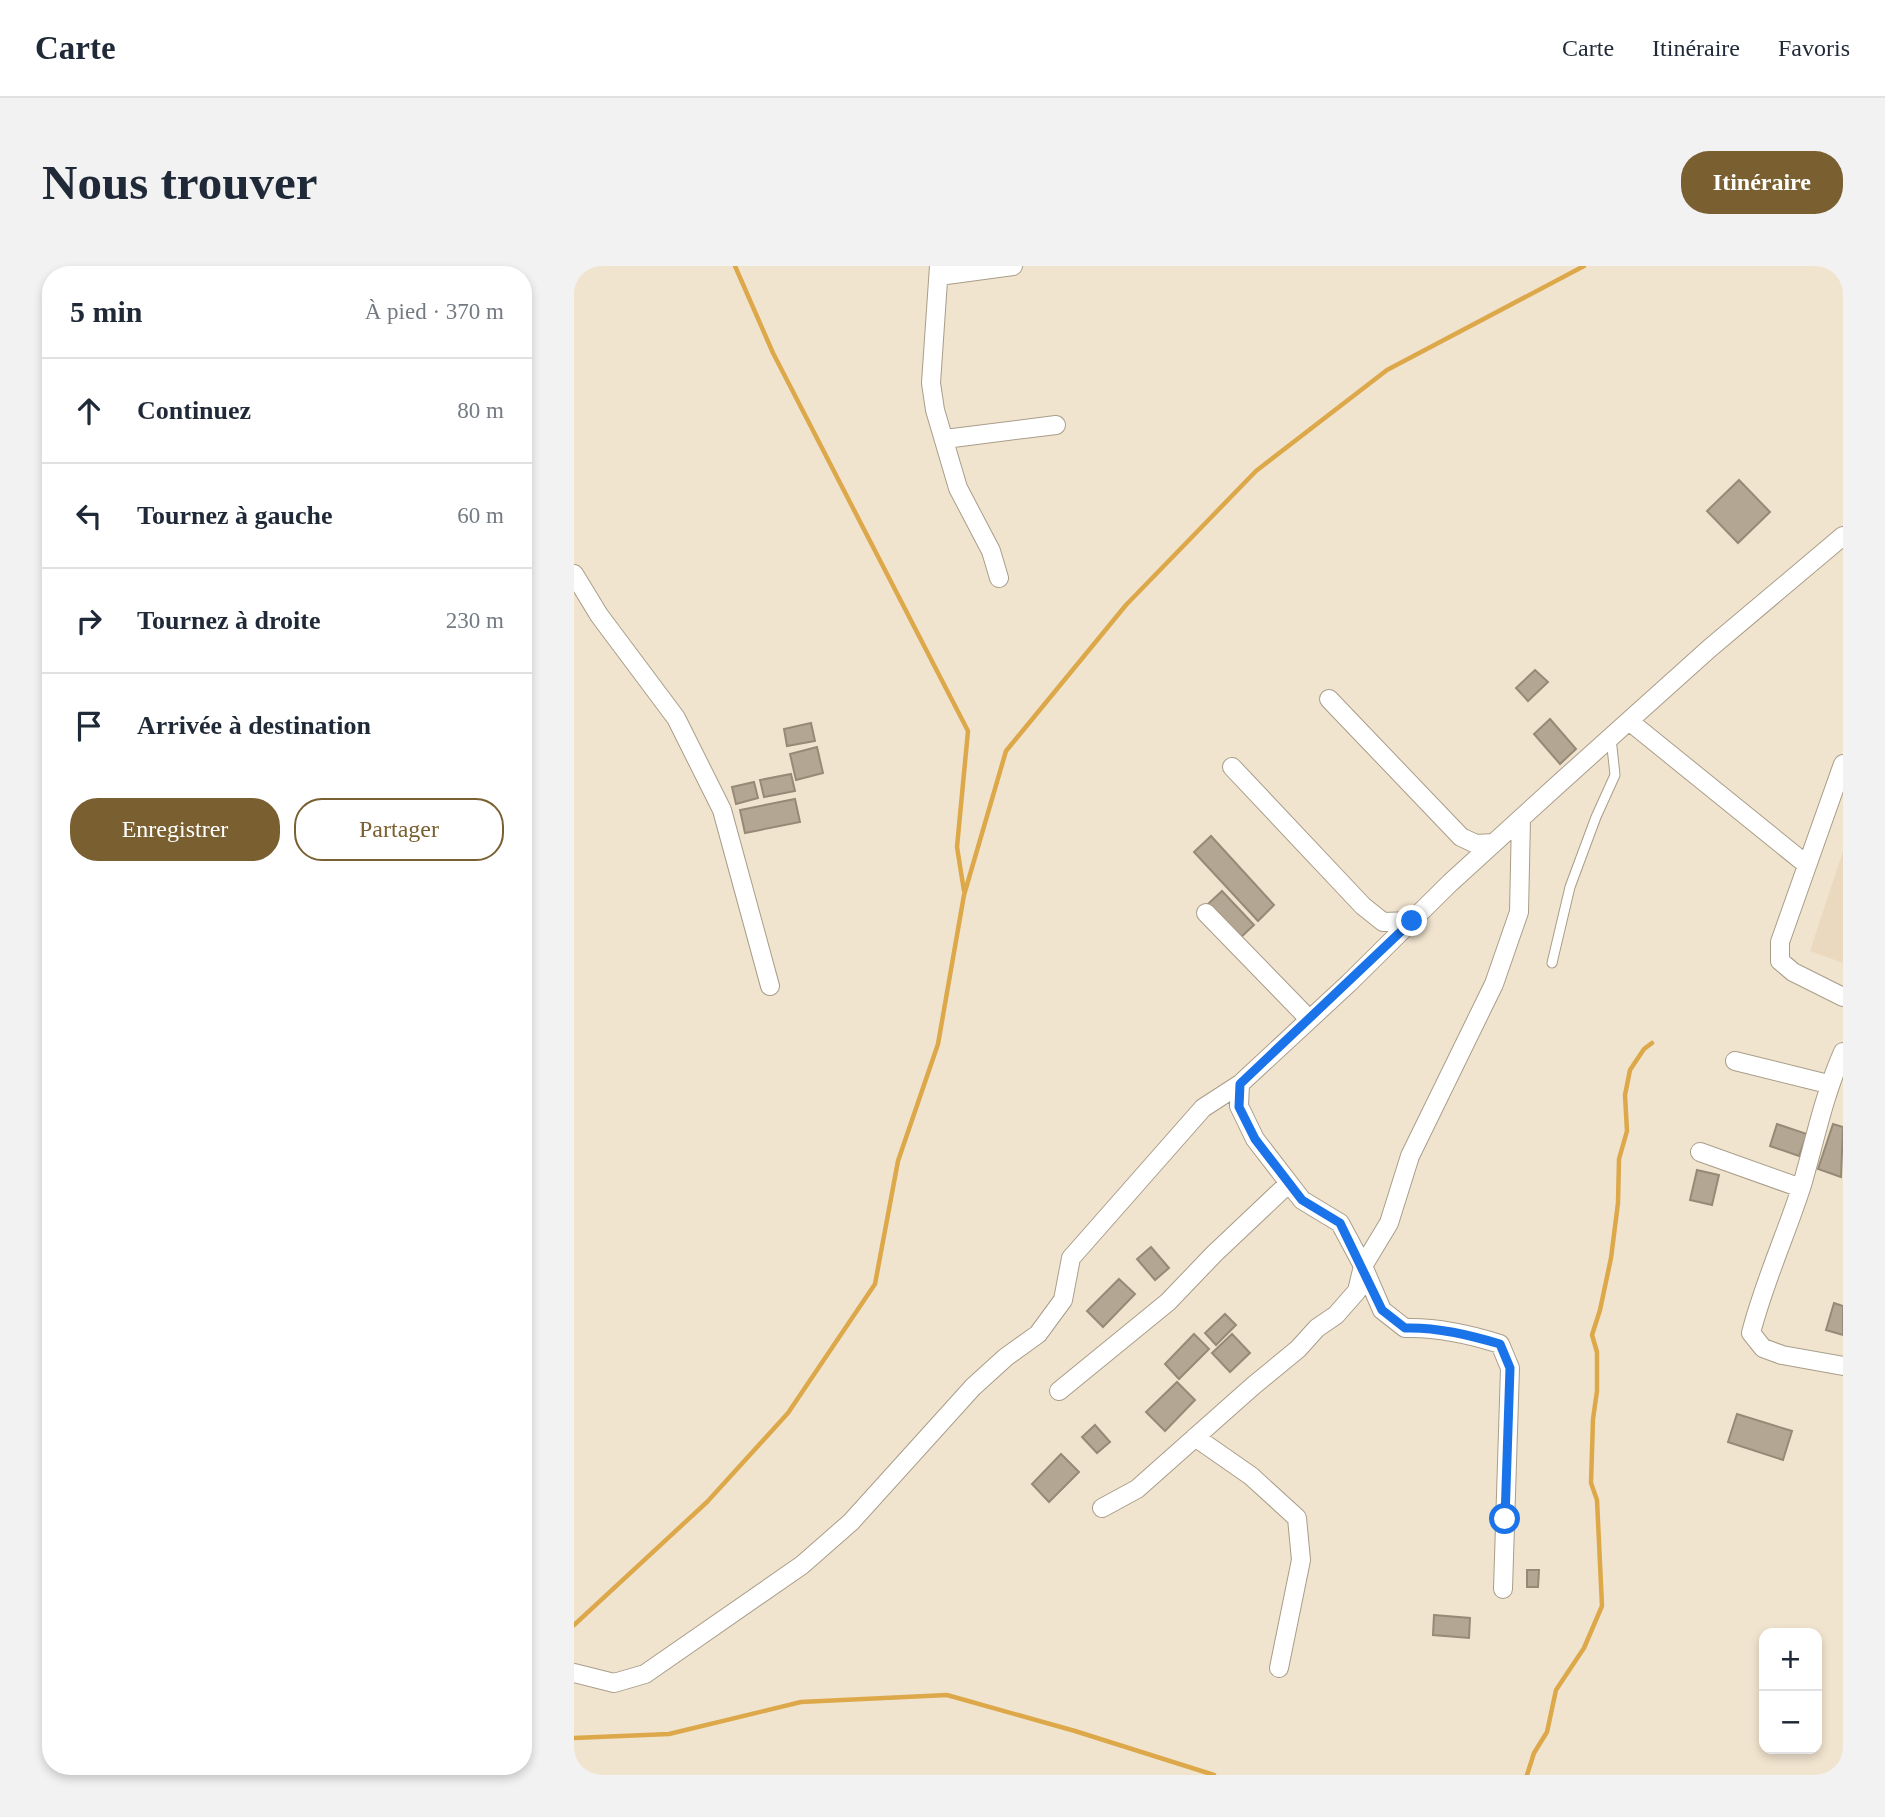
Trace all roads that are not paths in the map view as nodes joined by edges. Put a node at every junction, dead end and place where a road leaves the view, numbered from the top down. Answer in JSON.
{"nodes":[{"id":1,"x":1013,"y":266,"type":"edge"},
{"id":2,"x":939,"y":271,"type":"edge"},
{"id":3,"x":1056,"y":425,"type":"dead end"},
{"id":4,"x":945,"y":439,"type":"junction"},
{"id":5,"x":1843,"y":536,"type":"edge"},
{"id":6,"x":574,"y":574,"type":"edge"},
{"id":7,"x":999,"y":578,"type":"dead end"},
{"id":8,"x":1329,"y":699,"type":"dead end"},
{"id":9,"x":1629,"y":721,"type":"junction"},
{"id":10,"x":1611,"y":737,"type":"junction"},
{"id":11,"x":1843,"y":764,"type":"edge"},
{"id":12,"x":1232,"y":767,"type":"dead end"},
{"id":13,"x":1521,"y":819,"type":"junction"},
{"id":14,"x":1494,"y":843,"type":"junction"},
{"id":15,"x":1807,"y":865,"type":"junction"},
{"id":16,"x":1206,"y":913,"type":"dead end"},
{"id":17,"x":1412,"y":921,"type":"junction"},
{"id":18,"x":1552,"y":963,"type":"dead end"},
{"id":19,"x":770,"y":986,"type":"dead end"},
{"id":20,"x":1843,"y":997,"type":"edge"},
{"id":21,"x":1309,"y":1019,"type":"junction"},
{"id":22,"x":1843,"y":1052,"type":"edge"},
{"id":23,"x":1735,"y":1061,"type":"dead end"},
{"id":24,"x":1240,"y":1084,"type":"junction"},
{"id":25,"x":1828,"y":1084,"type":"junction"},
{"id":26,"x":1700,"y":1152,"type":"dead end"},
{"id":27,"x":1288,"y":1184,"type":"junction"},
{"id":28,"x":1801,"y":1188,"type":"junction"},
{"id":29,"x":1363,"y":1266,"type":"junction"},
{"id":30,"x":1843,"y":1366,"type":"edge"},
{"id":31,"x":1059,"y":1391,"type":"dead end"},
{"id":32,"x":1195,"y":1437,"type":"junction"},
{"id":33,"x":1102,"y":1508,"type":"dead end"},
{"id":34,"x":1503,"y":1589,"type":"dead end"},
{"id":35,"x":1279,"y":1668,"type":"dead end"},
{"id":36,"x":574,"y":1673,"type":"edge"}],
"edges":[{"from":1,"to":2,"type":"street"},
{"from":2,"to":4,"type":"street"},
{"from":3,"to":4,"type":"street"},
{"from":4,"to":7,"type":"street"},
{"from":5,"to":9,"type":"street"},
{"from":6,"to":19,"type":"street"},
{"from":8,"to":14,"type":"street"},
{"from":9,"to":10,"type":"street"},
{"from":9,"to":15,"type":"street"},
{"from":10,"to":13,"type":"street"},
{"from":10,"to":18,"type":"lane"},
{"from":11,"to":15,"type":"street"},
{"from":12,"to":17,"type":"street"},
{"from":13,"to":14,"type":"street"},
{"from":13,"to":29,"type":"street"},
{"from":14,"to":17,"type":"street"},
{"from":15,"to":20,"type":"street"},
{"from":16,"to":21,"type":"street"},
{"from":17,"to":21,"type":"street"},
{"from":21,"to":24,"type":"street"},
{"from":22,"to":25,"type":"street"},
{"from":23,"to":25,"type":"street"},
{"from":24,"to":27,"type":"street"},
{"from":24,"to":36,"type":"street"},
{"from":25,"to":28,"type":"street"},
{"from":26,"to":28,"type":"street"},
{"from":27,"to":29,"type":"street"},
{"from":27,"to":31,"type":"street"},
{"from":28,"to":30,"type":"street"},
{"from":29,"to":32,"type":"street"},
{"from":29,"to":34,"type":"street"},
{"from":32,"to":33,"type":"street"},
{"from":32,"to":35,"type":"street"}]}
